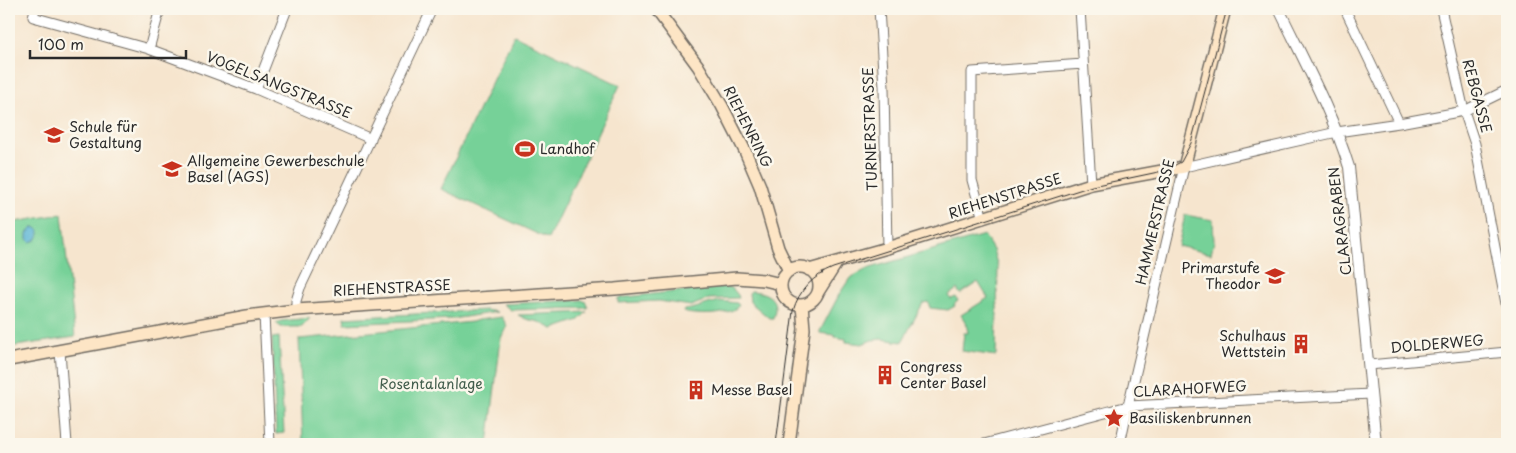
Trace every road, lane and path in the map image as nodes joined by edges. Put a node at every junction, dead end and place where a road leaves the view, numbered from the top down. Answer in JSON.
{"nodes":[{"id":1,"x":160,"y":9,"type":"edge"},
{"id":2,"x":287,"y":9,"type":"edge"},
{"id":3,"x":432,"y":9,"type":"edge"},
{"id":4,"x":656,"y":9,"type":"edge"},
{"id":5,"x":879,"y":9,"type":"edge"},
{"id":6,"x":1080,"y":9,"type":"edge"},
{"id":7,"x":1225,"y":9,"type":"edge"},
{"id":8,"x":1279,"y":9,"type":"edge"},
{"id":9,"x":1345,"y":9,"type":"edge"},
{"id":10,"x":1441,"y":9,"type":"edge"},
{"id":11,"x":34,"y":13,"type":"edge"},
{"id":12,"x":149,"y":49,"type":"junction"},
{"id":13,"x":1083,"y":64,"type":"junction"},
{"id":14,"x":256,"y":89,"type":"junction"},
{"id":15,"x":1507,"y":90,"type":"edge"},
{"id":16,"x":1464,"y":112,"type":"junction"},
{"id":17,"x":1399,"y":123,"type":"junction"},
{"id":18,"x":1337,"y":132,"type":"junction"},
{"id":19,"x":371,"y":139,"type":"junction"},
{"id":20,"x":1184,"y":167,"type":"junction"},
{"id":21,"x":1091,"y":184,"type":"junction"},
{"id":22,"x":983,"y":219,"type":"junction"},
{"id":23,"x":887,"y":248,"type":"junction"},
{"id":24,"x":837,"y":262,"type":"junction"},
{"id":25,"x":809,"y":270,"type":"junction"},
{"id":26,"x":789,"y":271,"type":"junction"},
{"id":27,"x":781,"y":284,"type":"junction"},
{"id":28,"x":818,"y":293,"type":"junction"},
{"id":29,"x":802,"y":305,"type":"junction"},
{"id":30,"x":1507,"y":309,"type":"edge"},
{"id":31,"x":296,"y":310,"type":"junction"},
{"id":32,"x":264,"y":314,"type":"junction"},
{"id":33,"x":60,"y":350,"type":"junction"},
{"id":34,"x":1507,"y":352,"type":"edge"},
{"id":35,"x":9,"y":360,"type":"edge"},
{"id":36,"x":1369,"y":364,"type":"junction"},
{"id":37,"x":1371,"y":394,"type":"junction"},
{"id":38,"x":1128,"y":406,"type":"junction"},
{"id":39,"x":66,"y":444,"type":"edge"},
{"id":40,"x":270,"y":444,"type":"edge"},
{"id":41,"x":789,"y":444,"type":"edge"},
{"id":42,"x":984,"y":444,"type":"edge"},
{"id":43,"x":1120,"y":444,"type":"edge"},
{"id":44,"x":1376,"y":444,"type":"edge"}],
"edges":[{"from":1,"to":12,"type":"street"},
{"from":2,"to":14,"type":"street"},
{"from":3,"to":19,"type":"street"},
{"from":4,"to":26,"type":"main road","name":"RIEHENRING"},
{"from":5,"to":23,"type":"street","name":"TURNERSTRASSE"},
{"from":6,"to":13,"type":"street"},
{"from":7,"to":20,"type":"main road","name":"HAMMERSTRASSE"},
{"from":8,"to":18,"type":"street","name":"CLARAGRABEN"},
{"from":9,"to":17,"type":"street"},
{"from":10,"to":16,"type":"street","name":"REBGASSE"},
{"from":11,"to":12,"type":"street","name":"VOGELSANGSTRASSE"},
{"from":12,"to":14,"type":"street","name":"VOGELSANGSTRASSE"},
{"from":13,"to":21,"type":"street"},
{"from":13,"to":22,"type":"street"},
{"from":14,"to":19,"type":"street","name":"VOGELSANGSTRASSE"},
{"from":15,"to":16,"type":"street"},
{"from":16,"to":17,"type":"street"},
{"from":16,"to":30,"type":"street","name":"REBGASSE"},
{"from":17,"to":18,"type":"street"},
{"from":18,"to":20,"type":"street"},
{"from":18,"to":36,"type":"street","name":"CLARAGRABEN"},
{"from":19,"to":31,"type":"street"},
{"from":20,"to":21,"type":"main road","name":"RIEHENSTRASSE"},
{"from":20,"to":38,"type":"street","name":"HAMMERSTRASSE"},
{"from":21,"to":22,"type":"main road","name":"RIEHENSTRASSE"},
{"from":22,"to":23,"type":"main road","name":"RIEHENSTRASSE"},
{"from":23,"to":24,"type":"main road","name":"RIEHENSTRASSE"},
{"from":24,"to":25,"type":"main road","name":"RIEHENSTRASSE"},
{"from":24,"to":28,"type":"main road"},
{"from":25,"to":26,"type":"main road"},
{"from":25,"to":28,"type":"main road"},
{"from":26,"to":27,"type":"main road"},
{"from":27,"to":29,"type":"main road"},
{"from":27,"to":31,"type":"main road","name":"RIEHENSTRASSE"},
{"from":28,"to":29,"type":"main road"},
{"from":29,"to":41,"type":"main road"},
{"from":31,"to":32,"type":"main road","name":"RIEHENSTRASSE"},
{"from":32,"to":33,"type":"main road","name":"RIEHENSTRASSE"},
{"from":32,"to":40,"type":"street"},
{"from":33,"to":35,"type":"main road","name":"RIEHENSTRASSE"},
{"from":33,"to":39,"type":"street"},
{"from":34,"to":36,"type":"street","name":"DOLDERWEG"},
{"from":36,"to":37,"type":"street","name":"CLARAGRABEN"},
{"from":37,"to":38,"type":"street","name":"CLARAHOFWEG"},
{"from":37,"to":44,"type":"street","name":"CLARAGRABEN"},
{"from":38,"to":42,"type":"street","name":"CLARAHOFWEG"},
{"from":38,"to":43,"type":"street","name":"HAMMERSTRASSE"}]}
